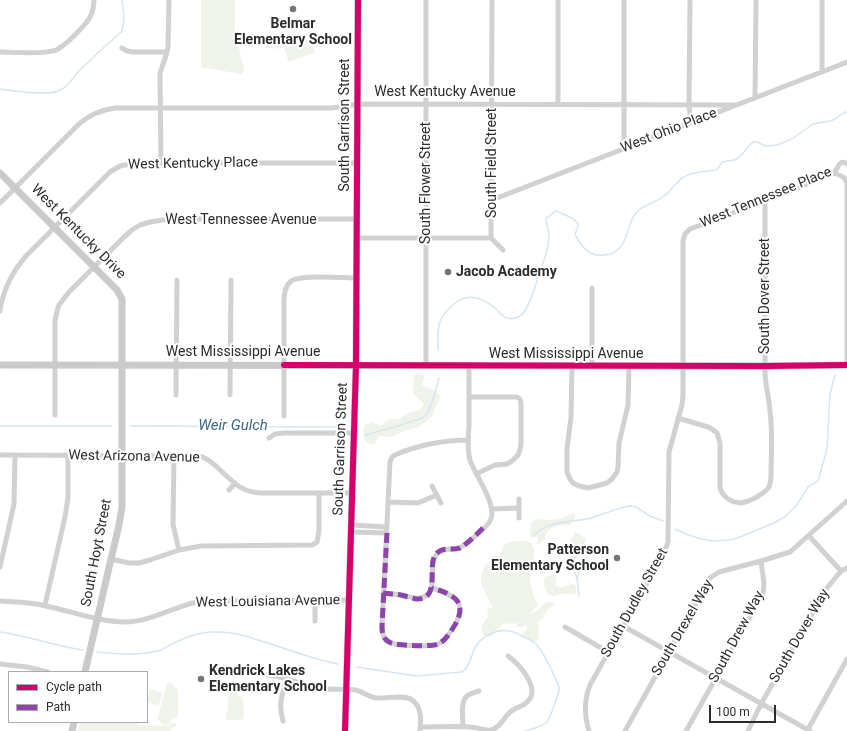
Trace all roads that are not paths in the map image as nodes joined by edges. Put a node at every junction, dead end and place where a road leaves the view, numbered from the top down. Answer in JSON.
{"nodes":[{"id":1,"x":94,"y":0,"type":"edge"},
{"id":2,"x":169,"y":0,"type":"edge"},
{"id":3,"x":358,"y":0,"type":"edge"},
{"id":4,"x":426,"y":0,"type":"edge"},
{"id":5,"x":492,"y":0,"type":"edge"},
{"id":6,"x":558,"y":0,"type":"edge"},
{"id":7,"x":624,"y":0,"type":"edge"},
{"id":8,"x":690,"y":0,"type":"edge"},
{"id":9,"x":756,"y":0,"type":"edge"},
{"id":10,"x":822,"y":0,"type":"edge"},
{"id":11,"x":122,"y":48,"type":"dead end"},
{"id":12,"x":0,"y":52,"type":"edge"},
{"id":13,"x":167,"y":52,"type":"junction"},
{"id":14,"x":847,"y":62,"type":"edge"},
{"id":15,"x":822,"y":72,"type":"junction"},
{"id":16,"x":755,"y":98,"type":"junction"},
{"id":17,"x":358,"y":104,"type":"junction"},
{"id":18,"x":426,"y":104,"type":"junction"},
{"id":19,"x":492,"y":104,"type":"junction"},
{"id":20,"x":558,"y":104,"type":"junction"},
{"id":21,"x":624,"y":105,"type":"junction"},
{"id":22,"x":689,"y":105,"type":"junction"},
{"id":23,"x":737,"y":105,"type":"junction"},
{"id":24,"x":161,"y":108,"type":"junction"},
{"id":25,"x":691,"y":123,"type":"junction"},
{"id":26,"x":624,"y":149,"type":"junction"},
{"id":27,"x":161,"y":163,"type":"junction"},
{"id":28,"x":357,"y":164,"type":"junction"},
{"id":29,"x":846,"y":164,"type":"edge"},
{"id":30,"x":0,"y":173,"type":"edge"},
{"id":31,"x":834,"y":173,"type":"junction"},
{"id":32,"x":847,"y":184,"type":"edge"},
{"id":33,"x":15,"y":187,"type":"junction"},
{"id":34,"x":492,"y":200,"type":"junction"},
{"id":35,"x":765,"y":201,"type":"junction"},
{"id":36,"x":0,"y":203,"type":"edge"},
{"id":37,"x":356,"y":220,"type":"junction"},
{"id":38,"x":54,"y":227,"type":"junction"},
{"id":39,"x":685,"y":234,"type":"joint"},
{"id":40,"x":356,"y":238,"type":"junction"},
{"id":41,"x":426,"y":238,"type":"junction"},
{"id":42,"x":491,"y":238,"type":"junction"},
{"id":43,"x":503,"y":250,"type":"dead end"},
{"id":44,"x":94,"y":267,"type":"junction"},
{"id":45,"x":356,"y":278,"type":"junction"},
{"id":46,"x":177,"y":280,"type":"dead end"},
{"id":47,"x":231,"y":280,"type":"dead end"},
{"id":48,"x":592,"y":288,"type":"dead end"},
{"id":49,"x":0,"y":311,"type":"edge"},
{"id":50,"x":0,"y":364,"type":"edge"},
{"id":51,"x":55,"y":365,"type":"junction"},
{"id":52,"x":122,"y":365,"type":"junction"},
{"id":53,"x":176,"y":365,"type":"junction"},
{"id":54,"x":230,"y":365,"type":"junction"},
{"id":55,"x":284,"y":365,"type":"junction"},
{"id":56,"x":356,"y":365,"type":"junction"},
{"id":57,"x":847,"y":365,"type":"edge"},
{"id":58,"x":426,"y":366,"type":"junction"},
{"id":59,"x":469,"y":366,"type":"junction"},
{"id":60,"x":572,"y":366,"type":"junction"},
{"id":61,"x":592,"y":366,"type":"junction"},
{"id":62,"x":629,"y":366,"type":"junction"},
{"id":63,"x":684,"y":366,"type":"junction"},
{"id":64,"x":765,"y":366,"type":"junction"},
{"id":65,"x":176,"y":395,"type":"dead end"},
{"id":66,"x":230,"y":395,"type":"dead end"},
{"id":67,"x":469,"y":397,"type":"junction"},
{"id":68,"x":55,"y":414,"type":"dead end"},
{"id":69,"x":284,"y":416,"type":"dead end"},
{"id":70,"x":678,"y":418,"type":"junction"},
{"id":71,"x":354,"y":433,"type":"junction"},
{"id":72,"x":269,"y":438,"type":"dead end"},
{"id":73,"x":468,"y":440,"type":"junction"},
{"id":74,"x":0,"y":455,"type":"edge"},
{"id":75,"x":15,"y":455,"type":"junction"},
{"id":76,"x":68,"y":455,"type":"junction"},
{"id":77,"x":174,"y":455,"type":"junction"},
{"id":78,"x":122,"y":456,"type":"junction"},
{"id":79,"x":476,"y":474,"type":"junction"},
{"id":80,"x":235,"y":484,"type":"junction"},
{"id":81,"x":432,"y":486,"type":"dead end"},
{"id":82,"x":229,"y":490,"type":"dead end"},
{"id":83,"x":319,"y":493,"type":"junction"},
{"id":84,"x":352,"y":493,"type":"junction"},
{"id":85,"x":436,"y":495,"type":"junction"},
{"id":86,"x":519,"y":499,"type":"dead end"},
{"id":87,"x":847,"y":501,"type":"edge"},
{"id":88,"x":388,"y":502,"type":"junction"},
{"id":89,"x":441,"y":503,"type":"dead end"},
{"id":90,"x":519,"y":508,"type":"junction"},
{"id":91,"x":492,"y":509,"type":"junction"},
{"id":92,"x":519,"y":518,"type":"dead end"},
{"id":93,"x":387,"y":527,"type":"junction"},
{"id":94,"x":351,"y":529,"type":"junction"},
{"id":95,"x":387,"y":533,"type":"junction"},
{"id":96,"x":809,"y":536,"type":"junction"},
{"id":97,"x":179,"y":550,"type":"junction"},
{"id":98,"x":111,"y":559,"type":"junction"},
{"id":99,"x":761,"y":561,"type":"junction"},
{"id":100,"x":0,"y":567,"type":"edge"},
{"id":101,"x":847,"y":568,"type":"edge"},
{"id":102,"x":841,"y":572,"type":"junction"},
{"id":103,"x":432,"y":588,"type":"junction"},
{"id":104,"x":383,"y":593,"type":"junction"},
{"id":105,"x":315,"y":600,"type":"junction"},
{"id":106,"x":349,"y":600,"type":"junction"},
{"id":107,"x":0,"y":601,"type":"edge"},
{"id":108,"x":45,"y":605,"type":"junction"},
{"id":109,"x":98,"y":618,"type":"junction"},
{"id":110,"x":315,"y":621,"type":"dead end"},
{"id":111,"x":623,"y":626,"type":"junction"},
{"id":112,"x":566,"y":627,"type":"dead end"},
{"id":113,"x":608,"y":652,"type":"junction"},
{"id":114,"x":669,"y":652,"type":"junction"},
{"id":115,"x":508,"y":656,"type":"dead end"},
{"id":116,"x":847,"y":659,"type":"edge"},
{"id":117,"x":0,"y":664,"type":"edge"},
{"id":118,"x":44,"y":671,"type":"edge"},
{"id":119,"x":85,"y":671,"type":"edge"},
{"id":120,"x":266,"y":675,"type":"dead end"},
{"id":121,"x":715,"y":678,"type":"junction"},
{"id":122,"x":287,"y":679,"type":"junction"},
{"id":123,"x":347,"y":690,"type":"junction"},
{"id":124,"x":479,"y":691,"type":"dead end"},
{"id":125,"x":761,"y":704,"type":"junction"},
{"id":126,"x":283,"y":721,"type":"dead end"},
{"id":127,"x":463,"y":727,"type":"junction"},
{"id":128,"x":420,"y":729,"type":"edge"},
{"id":129,"x":346,"y":731,"type":"edge"},
{"id":130,"x":589,"y":731,"type":"edge"},
{"id":131,"x":625,"y":731,"type":"edge"},
{"id":132,"x":686,"y":731,"type":"edge"},
{"id":133,"x":748,"y":731,"type":"edge"},
{"id":134,"x":808,"y":731,"type":"edge"}],
"edges":[{"from":1,"to":12,"type":"street"},
{"from":2,"to":13,"type":"street"},
{"from":3,"to":17,"type":"main road","name":"South Garrison Street"},
{"from":4,"to":18,"type":"street","name":"South Flower Street"},
{"from":5,"to":19,"type":"street","name":"South Field Street"},
{"from":6,"to":20,"type":"street"},
{"from":7,"to":21,"type":"street"},
{"from":8,"to":22,"type":"street"},
{"from":9,"to":16,"type":"street"},
{"from":10,"to":15,"type":"street"},
{"from":11,"to":13,"type":"street"},
{"from":13,"to":24,"type":"street"},
{"from":14,"to":15,"type":"street","name":"West Ohio Place"},
{"from":15,"to":16,"type":"street","name":"West Ohio Place"},
{"from":16,"to":23,"type":"street","name":"West Ohio Place"},
{"from":17,"to":18,"type":"street","name":"West Kentucky Avenue"},
{"from":17,"to":24,"type":"street","name":"West Kentucky Avenue"},
{"from":17,"to":28,"type":"main road","name":"South Garrison Street"},
{"from":18,"to":19,"type":"street","name":"West Kentucky Avenue"},
{"from":18,"to":41,"type":"street","name":"South Flower Street"},
{"from":19,"to":20,"type":"street","name":"West Kentucky Avenue"},
{"from":19,"to":34,"type":"street","name":"South Field Street"},
{"from":20,"to":21,"type":"street","name":"West Kentucky Avenue"},
{"from":21,"to":22,"type":"street","name":"West Kentucky Avenue"},
{"from":21,"to":26,"type":"street"},
{"from":22,"to":23,"type":"street","name":"West Kentucky Avenue"},
{"from":22,"to":25,"type":"street"},
{"from":23,"to":25,"type":"street","name":"West Ohio Place"},
{"from":24,"to":27,"type":"street"},
{"from":24,"to":33,"type":"street","name":"West Kentucky Avenue"},
{"from":25,"to":26,"type":"street","name":"West Ohio Place"},
{"from":26,"to":34,"type":"street","name":"West Ohio Place"},
{"from":27,"to":28,"type":"street","name":"West Kentucky Place"},
{"from":27,"to":38,"type":"street","name":"West Kentucky Place"},
{"from":28,"to":37,"type":"main road","name":"South Garrison Street"},
{"from":29,"to":31,"type":"street","name":"West Tennessee Place"},
{"from":30,"to":33,"type":"main road","name":"West Kentucky Drive"},
{"from":31,"to":32,"type":"street"},
{"from":31,"to":35,"type":"street","name":"West Tennessee Place"},
{"from":32,"to":57,"type":"street"},
{"from":33,"to":36,"type":"street","name":"West Kentucky Avenue"},
{"from":33,"to":38,"type":"main road","name":"West Kentucky Drive"},
{"from":34,"to":42,"type":"street","name":"South Field Street"},
{"from":35,"to":39,"type":"street","name":"West Tennessee Place"},
{"from":35,"to":64,"type":"street","name":"South Dover Street"},
{"from":37,"to":40,"type":"main road","name":"South Garrison Street"},
{"from":37,"to":44,"type":"street","name":"West Tennessee Avenue"},
{"from":38,"to":44,"type":"main road","name":"West Kentucky Drive"},
{"from":38,"to":49,"type":"street","name":"West Kentucky Place"},
{"from":39,"to":63,"type":"street","name":"South Dudley Street"},
{"from":40,"to":41,"type":"street"},
{"from":40,"to":45,"type":"main road","name":"South Garrison Street"},
{"from":41,"to":42,"type":"street"},
{"from":41,"to":58,"type":"street","name":"South Flower Street"},
{"from":42,"to":43,"type":"street","name":"South Field Street"},
{"from":44,"to":51,"type":"street","name":"West Tennessee Avenue"},
{"from":44,"to":52,"type":"main road","name":"West Kentucky Drive"},
{"from":45,"to":55,"type":"street"},
{"from":45,"to":56,"type":"main road","name":"South Garrison Street"},
{"from":46,"to":53,"type":"street"},
{"from":47,"to":54,"type":"street"},
{"from":48,"to":61,"type":"street"},
{"from":50,"to":51,"type":"main road","name":"West Mississippi Avenue"},
{"from":51,"to":52,"type":"main road","name":"West Mississippi Avenue"},
{"from":51,"to":68,"type":"street","name":"West Tennessee Avenue"},
{"from":52,"to":53,"type":"main road","name":"West Mississippi Avenue"},
{"from":52,"to":78,"type":"main road","name":"South Hoyt Street"},
{"from":53,"to":54,"type":"main road","name":"West Mississippi Avenue"},
{"from":53,"to":65,"type":"street"},
{"from":54,"to":55,"type":"main road","name":"West Mississippi Avenue"},
{"from":54,"to":66,"type":"street"},
{"from":55,"to":56,"type":"main road","name":"West Mississippi Avenue"},
{"from":55,"to":69,"type":"street"},
{"from":56,"to":58,"type":"main road","name":"West Mississippi Avenue"},
{"from":56,"to":71,"type":"main road","name":"South Garrison Street"},
{"from":57,"to":64,"type":"main road","name":"West Mississippi Avenue"},
{"from":58,"to":59,"type":"main road","name":"West Mississippi Avenue"},
{"from":59,"to":60,"type":"main road","name":"West Mississippi Avenue"},
{"from":59,"to":67,"type":"street"},
{"from":60,"to":61,"type":"main road","name":"West Mississippi Avenue"},
{"from":60,"to":62,"type":"street"},
{"from":61,"to":62,"type":"main road","name":"West Mississippi Avenue"},
{"from":62,"to":63,"type":"main road","name":"West Mississippi Avenue"},
{"from":63,"to":64,"type":"main road","name":"West Mississippi Avenue"},
{"from":63,"to":70,"type":"street","name":"South Dudley Street"},
{"from":64,"to":70,"type":"street","name":"South Dover Street"},
{"from":67,"to":73,"type":"street"},
{"from":67,"to":79,"type":"street"},
{"from":70,"to":111,"type":"street","name":"South Dudley Street"},
{"from":71,"to":72,"type":"street"},
{"from":71,"to":84,"type":"main road","name":"South Garrison Street"},
{"from":73,"to":79,"type":"street"},
{"from":73,"to":88,"type":"street"},
{"from":74,"to":75,"type":"street","name":"West Arizona Avenue"},
{"from":75,"to":76,"type":"street","name":"West Arizona Avenue"},
{"from":75,"to":100,"type":"street"},
{"from":76,"to":78,"type":"street","name":"West Arizona Avenue"},
{"from":76,"to":108,"type":"street"},
{"from":77,"to":78,"type":"street","name":"West Arizona Avenue"},
{"from":77,"to":80,"type":"street","name":"West Arizona Avenue"},
{"from":77,"to":97,"type":"street"},
{"from":78,"to":98,"type":"main road","name":"South Hoyt Street"},
{"from":79,"to":91,"type":"street"},
{"from":80,"to":82,"type":"street"},
{"from":80,"to":83,"type":"street","name":"West Arizona Avenue"},
{"from":81,"to":85,"type":"street"},
{"from":83,"to":84,"type":"street","name":"West Arizona Avenue"},
{"from":83,"to":97,"type":"street"},
{"from":84,"to":94,"type":"main road","name":"South Garrison Street"},
{"from":85,"to":88,"type":"street"},
{"from":85,"to":89,"type":"street"},
{"from":86,"to":90,"type":"street"},
{"from":87,"to":96,"type":"street","name":"South Drexel Way"},
{"from":88,"to":93,"type":"street"},
{"from":90,"to":91,"type":"street"},
{"from":90,"to":92,"type":"street"},
{"from":91,"to":103,"type":"street"},
{"from":93,"to":94,"type":"street"},
{"from":93,"to":95,"type":"street"},
{"from":94,"to":95,"type":"street"},
{"from":94,"to":106,"type":"main road","name":"South Garrison Street"},
{"from":95,"to":104,"type":"street"},
{"from":96,"to":99,"type":"street","name":"South Drexel Way"},
{"from":96,"to":102,"type":"street"},
{"from":97,"to":98,"type":"street"},
{"from":98,"to":109,"type":"main road","name":"South Hoyt Street"},
{"from":99,"to":114,"type":"street","name":"South Drexel Way"},
{"from":99,"to":121,"type":"street","name":"South Drew Way"},
{"from":101,"to":102,"type":"street","name":"South Dover Way"},
{"from":102,"to":125,"type":"street","name":"South Dover Way"},
{"from":103,"to":104,"type":"street"},
{"from":103,"to":104,"type":"street"},
{"from":105,"to":106,"type":"street","name":"West Louisiana Avenue"},
{"from":105,"to":109,"type":"street","name":"West Louisiana Avenue"},
{"from":105,"to":110,"type":"street"},
{"from":106,"to":123,"type":"main road","name":"South Garrison Street"},
{"from":107,"to":108,"type":"street","name":"West Louisiana Avenue"},
{"from":108,"to":109,"type":"street","name":"West Louisiana Avenue"},
{"from":109,"to":119,"type":"main road","name":"South Hoyt Street"},
{"from":111,"to":113,"type":"street","name":"South Dudley Street"},
{"from":111,"to":114,"type":"street"},
{"from":112,"to":113,"type":"street"},
{"from":113,"to":130,"type":"street","name":"South Dudley Street"},
{"from":114,"to":121,"type":"street"},
{"from":114,"to":131,"type":"street","name":"South Drexel Way"},
{"from":115,"to":127,"type":"street"},
{"from":116,"to":134,"type":"street"},
{"from":117,"to":118,"type":"street"},
{"from":120,"to":122,"type":"street"},
{"from":121,"to":125,"type":"street"},
{"from":121,"to":132,"type":"street","name":"South Drew Way"},
{"from":122,"to":123,"type":"street"},
{"from":122,"to":126,"type":"street"},
{"from":123,"to":128,"type":"street"},
{"from":123,"to":129,"type":"main road","name":"South Garrison Street"},
{"from":124,"to":127,"type":"street"},
{"from":125,"to":133,"type":"street","name":"South Dover Way"},
{"from":125,"to":134,"type":"street"},
{"from":127,"to":128,"type":"street"}]}
